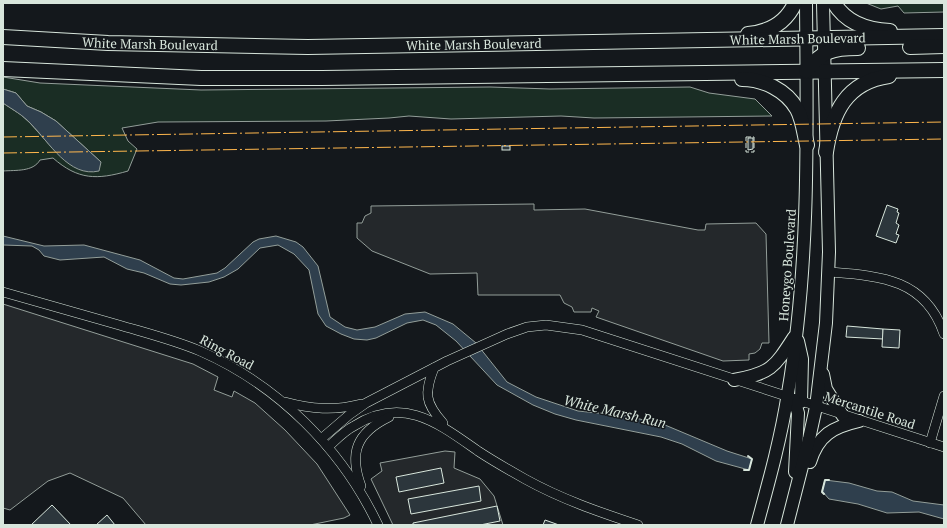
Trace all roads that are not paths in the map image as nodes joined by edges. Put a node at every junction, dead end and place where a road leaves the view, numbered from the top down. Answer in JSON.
{"nodes":[{"id":1,"x":795,"y":3,"type":"edge"},
{"id":2,"x":806,"y":3,"type":"edge"},
{"id":3,"x":823,"y":3,"type":"edge"},
{"id":4,"x":834,"y":3,"type":"edge"},
{"id":5,"x":944,"y":30,"type":"edge"},
{"id":6,"x":944,"y":36,"type":"edge"},
{"id":7,"x":3,"y":37,"type":"edge"},
{"id":8,"x":806,"y":40,"type":"junction"},
{"id":9,"x":628,"y":43,"type":"junction"},
{"id":10,"x":824,"y":46,"type":"junction"},
{"id":11,"x":944,"y":46,"type":"edge"},
{"id":12,"x":3,"y":69,"type":"edge"},
{"id":13,"x":944,"y":70,"type":"edge"},
{"id":14,"x":806,"y":71,"type":"junction"},
{"id":15,"x":824,"y":71,"type":"junction"},
{"id":16,"x":944,"y":74,"type":"edge"},
{"id":17,"x":522,"y":75,"type":"junction"},
{"id":18,"x":807,"y":145,"type":"junction"},
{"id":19,"x":826,"y":152,"type":"junction"},
{"id":20,"x":829,"y":272,"type":"junction"},
{"id":21,"x":3,"y":292,"type":"edge"},
{"id":22,"x":796,"y":334,"type":"junction"},
{"id":23,"x":944,"y":334,"type":"edge"},
{"id":24,"x":821,"y":366,"type":"junction"},
{"id":25,"x":434,"y":368,"type":"junction"},
{"id":26,"x":734,"y":380,"type":"junction"},
{"id":27,"x":944,"y":396,"type":"edge"},
{"id":28,"x":794,"y":400,"type":"junction"},
{"id":29,"x":282,"y":401,"type":"junction"},
{"id":30,"x":366,"y":403,"type":"junction"},
{"id":31,"x":816,"y":407,"type":"junction"},
{"id":32,"x":398,"y":413,"type":"junction"},
{"id":33,"x":843,"y":416,"type":"junction"},
{"id":34,"x":859,"y":421,"type":"junction"},
{"id":35,"x":449,"y":430,"type":"junction"},
{"id":36,"x":321,"y":439,"type":"junction"},
{"id":37,"x":930,"y":443,"type":"junction"},
{"id":38,"x":328,"y":447,"type":"junction"},
{"id":39,"x":944,"y":448,"type":"edge"},
{"id":40,"x":366,"y":501,"type":"junction"},
{"id":41,"x":793,"y":501,"type":"junction"},
{"id":42,"x":378,"y":525,"type":"edge"},
{"id":43,"x":638,"y":525,"type":"edge"},
{"id":44,"x":756,"y":525,"type":"edge"},
{"id":45,"x":787,"y":525,"type":"edge"}],
"edges":[{"from":1,"to":9,"type":"highway"},
{"from":2,"to":8,"type":"main road","name":"Honeygo Boulevard"},
{"from":3,"to":10,"type":"main road"},
{"from":4,"to":5,"type":"highway"},
{"from":6,"to":10,"type":"highway","name":"White Marsh Boulevard"},
{"from":7,"to":9,"type":"highway","name":"White Marsh Boulevard"},
{"from":8,"to":9,"type":"highway","name":"White Marsh Boulevard"},
{"from":8,"to":10,"type":"highway","name":"White Marsh Boulevard"},
{"from":8,"to":14,"type":"main road","name":"Honeygo Boulevard"},
{"from":10,"to":11,"type":"highway"},
{"from":10,"to":14,"type":"highway"},
{"from":10,"to":15,"type":"main road"},
{"from":12,"to":17,"type":"highway"},
{"from":13,"to":15,"type":"highway"},
{"from":14,"to":15,"type":"highway"},
{"from":14,"to":17,"type":"highway"},
{"from":14,"to":18,"type":"main road","name":"Honeygo Boulevard"},
{"from":15,"to":19,"type":"main road"},
{"from":16,"to":19,"type":"highway"},
{"from":17,"to":18,"type":"highway"},
{"from":18,"to":22,"type":"main road","name":"Honeygo Boulevard"},
{"from":19,"to":20,"type":"main road"},
{"from":20,"to":23,"type":"street"},
{"from":20,"to":24,"type":"main road"},
{"from":21,"to":29,"type":"street","name":"Ring Road"},
{"from":22,"to":26,"type":"main road"},
{"from":22,"to":28,"type":"main road"},
{"from":24,"to":31,"type":"main road"},
{"from":24,"to":33,"type":"main road"},
{"from":25,"to":26,"type":"street","name":"Mercantile Road"},
{"from":25,"to":30,"type":"street","name":"Mercantile Road"},
{"from":25,"to":35,"type":"street"},
{"from":26,"to":28,"type":"street","name":"Mercantile Road"},
{"from":27,"to":37,"type":"street"},
{"from":28,"to":31,"type":"street","name":"Mercantile Road"},
{"from":28,"to":41,"type":"main road"},
{"from":28,"to":44,"type":"main road"},
{"from":29,"to":30,"type":"street"},
{"from":29,"to":36,"type":"street","name":"Ring Road"},
{"from":30,"to":36,"type":"street"},
{"from":31,"to":33,"type":"street","name":"Mercantile Road"},
{"from":31,"to":41,"type":"main road"},
{"from":32,"to":35,"type":"street"},
{"from":32,"to":38,"type":"street"},
{"from":32,"to":40,"type":"street"},
{"from":33,"to":34,"type":"street","name":"Mercantile Road"},
{"from":34,"to":37,"type":"street","name":"Mercantile Road"},
{"from":34,"to":45,"type":"main road"},
{"from":35,"to":43,"type":"street"},
{"from":36,"to":38,"type":"street","name":"Ring Road"},
{"from":37,"to":39,"type":"street","name":"Mercantile Road"},
{"from":38,"to":40,"type":"street","name":"Ring Road"},
{"from":40,"to":42,"type":"street","name":"Ring Road"},
{"from":41,"to":45,"type":"main road"}]}
